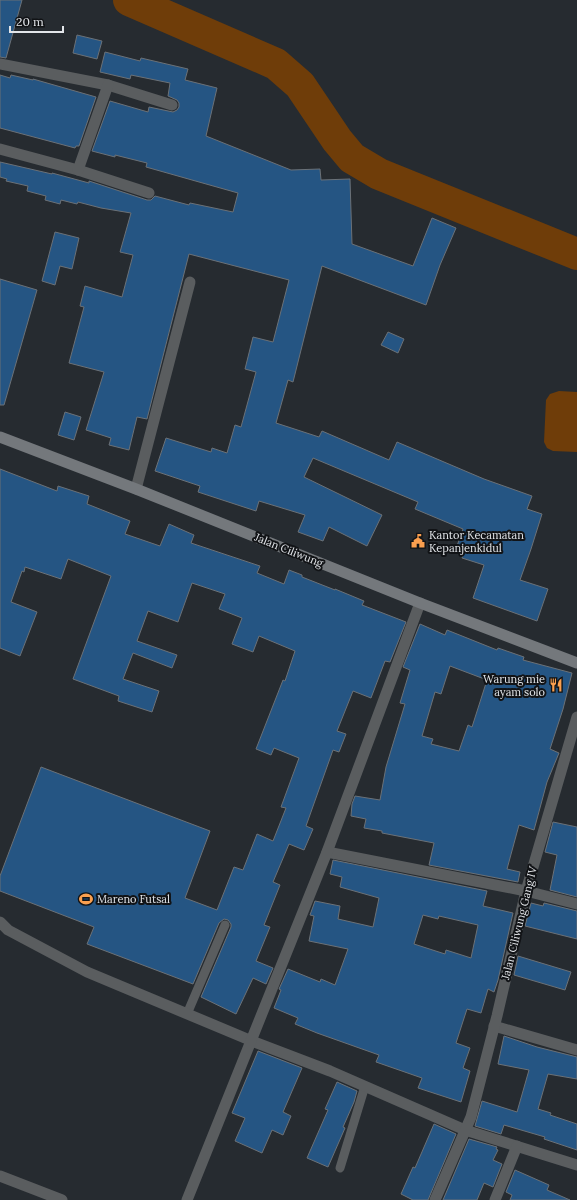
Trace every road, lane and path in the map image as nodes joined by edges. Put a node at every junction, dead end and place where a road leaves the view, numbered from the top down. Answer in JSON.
{"nodes":[{"id":1,"x":0,"y":64,"type":"edge"},
{"id":2,"x":108,"y":85,"type":"junction"},
{"id":3,"x":172,"y":105,"type":"dead end"},
{"id":4,"x":0,"y":149,"type":"edge"},
{"id":5,"x":78,"y":170,"type":"junction"},
{"id":6,"x":149,"y":193,"type":"dead end"},
{"id":7,"x":190,"y":282,"type":"dead end"},
{"id":8,"x":0,"y":437,"type":"edge"},
{"id":9,"x":136,"y":489,"type":"junction"},
{"id":10,"x":420,"y":603,"type":"junction"},
{"id":11,"x":577,"y":663,"type":"edge"},
{"id":12,"x":577,"y":717,"type":"edge"},
{"id":13,"x":327,"y":852,"type":"junction"},
{"id":14,"x":526,"y":891,"type":"junction"},
{"id":15,"x":577,"y":904,"type":"edge"},
{"id":16,"x":0,"y":922,"type":"edge"},
{"id":17,"x":225,"y":925,"type":"dead end"},
{"id":18,"x":187,"y":1014,"type":"junction"},
{"id":19,"x":494,"y":1026,"type":"junction"},
{"id":20,"x":252,"y":1041,"type":"junction"},
{"id":21,"x":577,"y":1050,"type":"edge"},
{"id":22,"x":365,"y":1086,"type":"junction"},
{"id":23,"x":465,"y":1130,"type":"junction"},
{"id":24,"x":517,"y":1146,"type":"junction"},
{"id":25,"x":577,"y":1165,"type":"edge"},
{"id":26,"x":340,"y":1168,"type":"dead end"},
{"id":27,"x":0,"y":1176,"type":"edge"},
{"id":28,"x":62,"y":1200,"type":"edge"},
{"id":29,"x":187,"y":1200,"type":"edge"},
{"id":30,"x":435,"y":1200,"type":"edge"},
{"id":31,"x":496,"y":1200,"type":"edge"}],
"edges":[{"from":1,"to":2,"type":"street"},
{"from":2,"to":3,"type":"street"},
{"from":2,"to":5,"type":"street"},
{"from":4,"to":5,"type":"street"},
{"from":5,"to":6,"type":"street"},
{"from":7,"to":9,"type":"street"},
{"from":8,"to":9,"type":"main road","name":"Jalan Ciliwung"},
{"from":9,"to":10,"type":"main road","name":"Jalan Ciliwung"},
{"from":10,"to":11,"type":"main road","name":"Jalan Ciliwung"},
{"from":10,"to":13,"type":"street"},
{"from":12,"to":14,"type":"street","name":"Jalan Ciliwung Gang IV"},
{"from":13,"to":14,"type":"street"},
{"from":13,"to":20,"type":"street"},
{"from":14,"to":15,"type":"street"},
{"from":14,"to":19,"type":"street","name":"Jalan Ciliwung Gang IV"},
{"from":16,"to":18,"type":"street"},
{"from":17,"to":18,"type":"lane"},
{"from":18,"to":20,"type":"street"},
{"from":19,"to":21,"type":"street"},
{"from":19,"to":23,"type":"street","name":"Jalan Ciliwung Gang IV"},
{"from":20,"to":22,"type":"street"},
{"from":20,"to":29,"type":"street"},
{"from":22,"to":23,"type":"street"},
{"from":22,"to":26,"type":"lane"},
{"from":23,"to":24,"type":"street"},
{"from":23,"to":30,"type":"street","name":"Jalan Ciliwung Gang IV"},
{"from":24,"to":25,"type":"street"},
{"from":24,"to":31,"type":"street"},
{"from":27,"to":28,"type":"street"}]}
